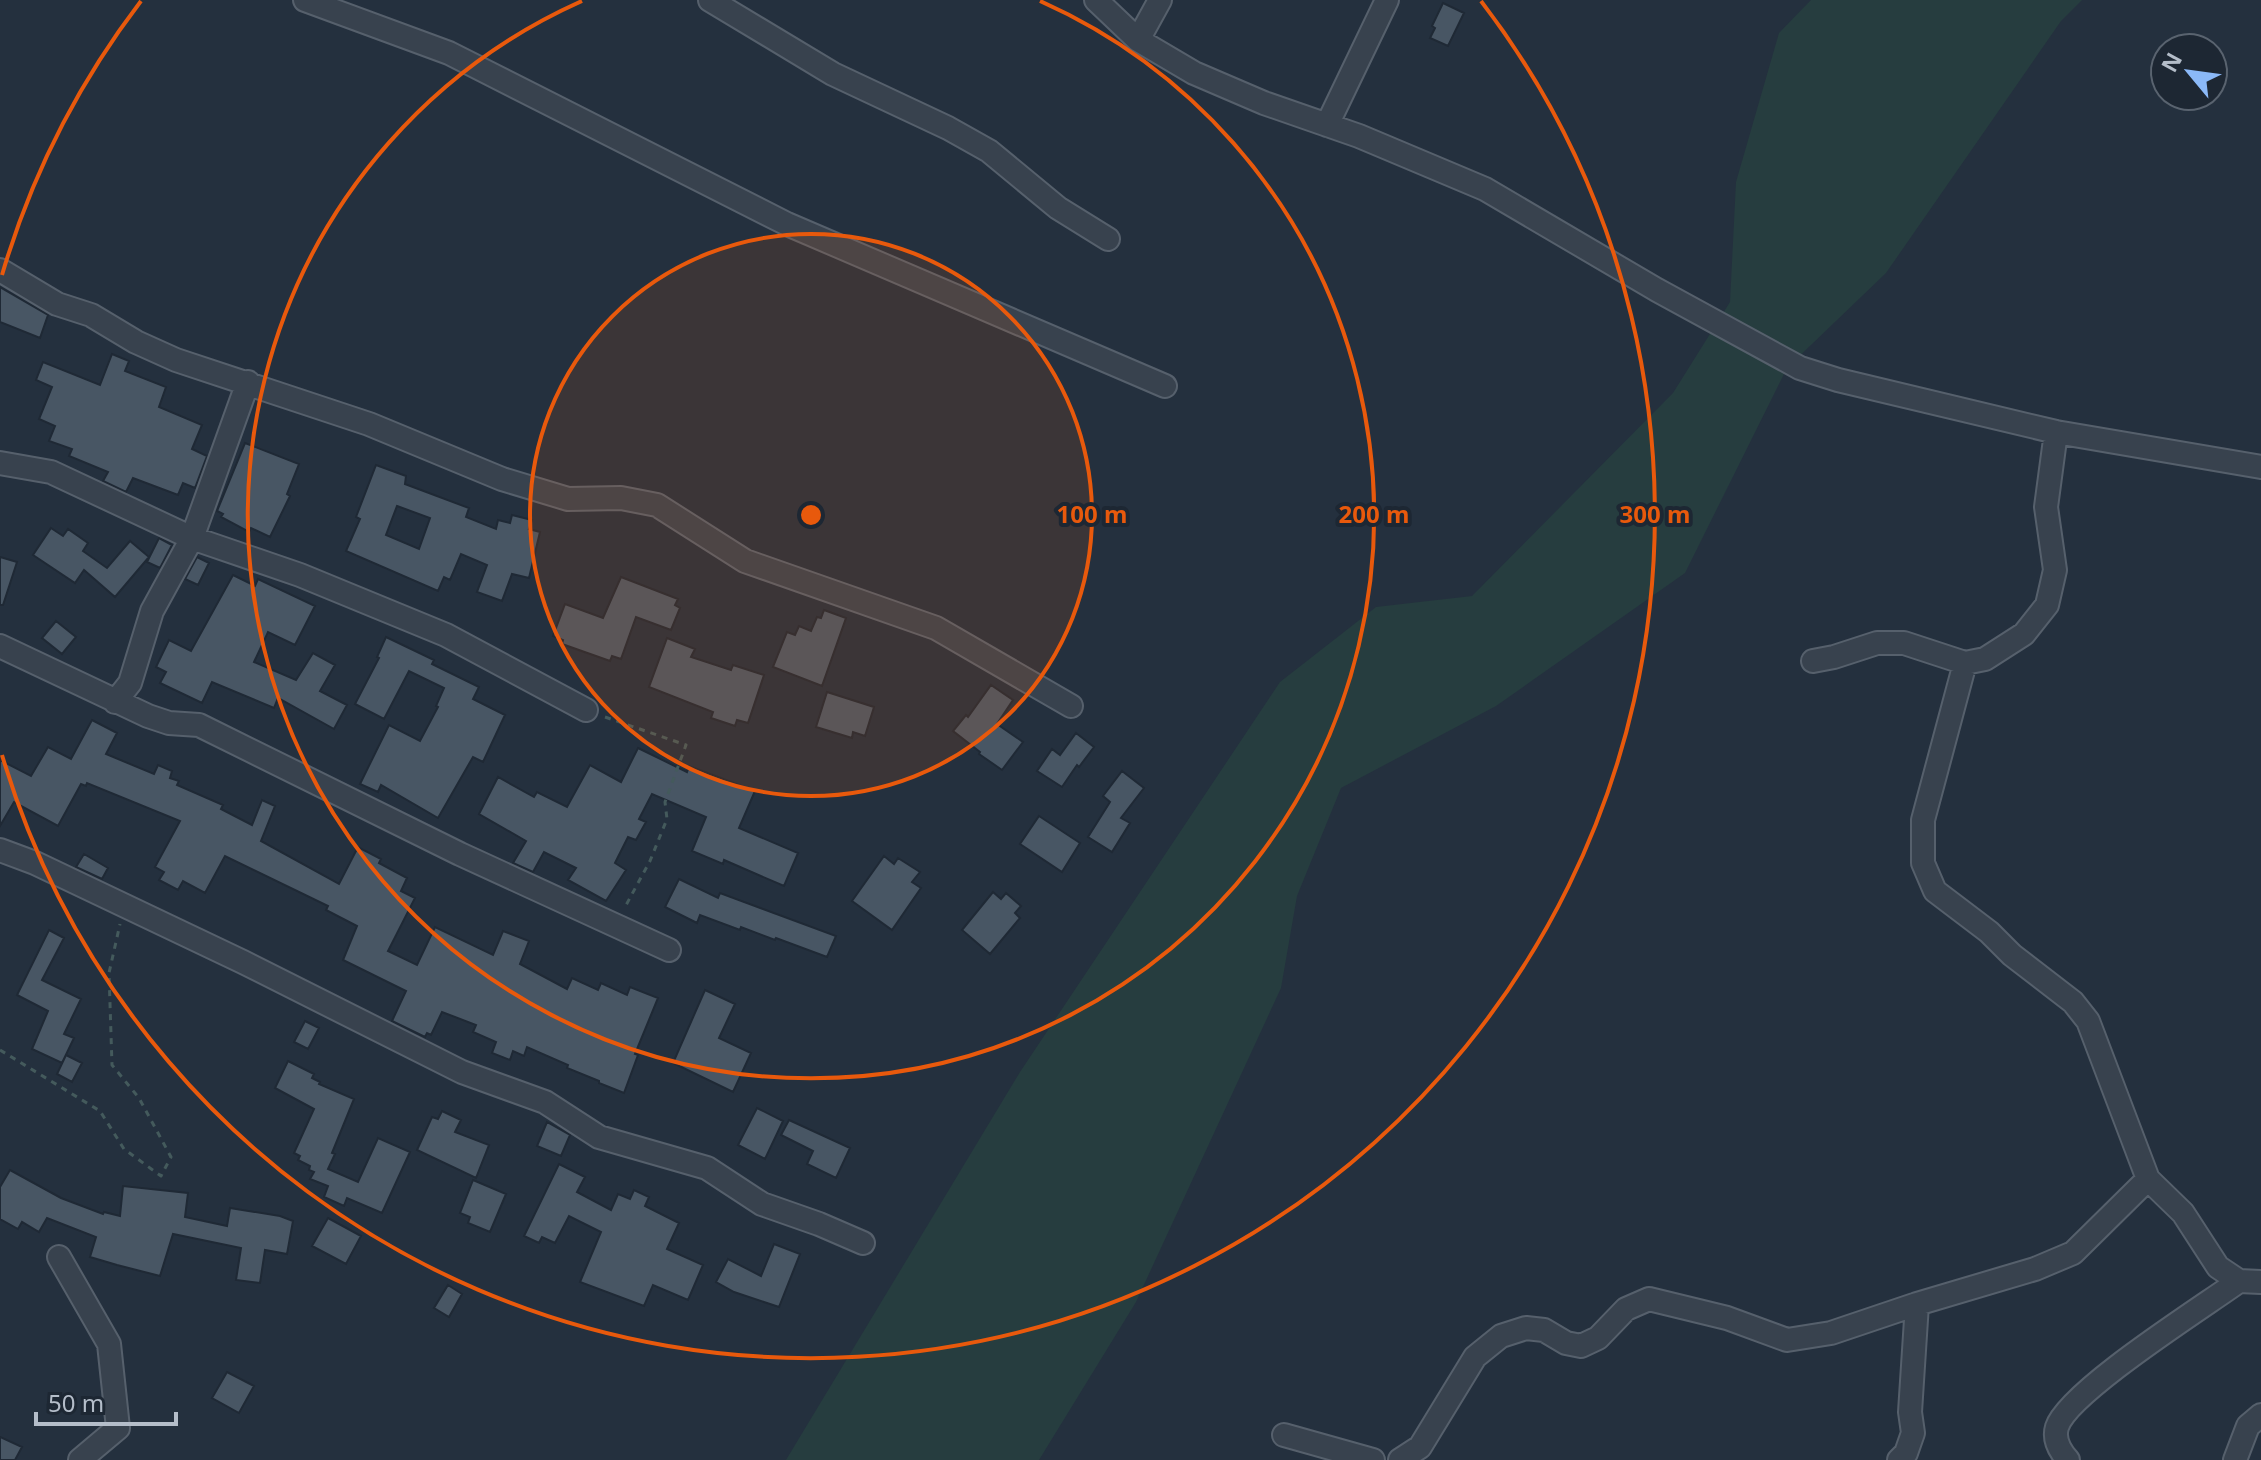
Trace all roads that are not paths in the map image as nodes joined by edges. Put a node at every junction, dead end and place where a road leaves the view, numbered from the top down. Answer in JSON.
{"nodes":[{"id":1,"x":305,"y":0,"type":"edge"},
{"id":2,"x":710,"y":0,"type":"edge"},
{"id":3,"x":1096,"y":0,"type":"edge"},
{"id":4,"x":1160,"y":0,"type":"edge"},
{"id":5,"x":1387,"y":0,"type":"edge"},
{"id":6,"x":1138,"y":40,"type":"junction"},
{"id":7,"x":1327,"y":125,"type":"junction"},
{"id":8,"x":1108,"y":239,"type":"dead end"},
{"id":9,"x":0,"y":270,"type":"edge"},
{"id":10,"x":248,"y":382,"type":"junction"},
{"id":11,"x":1165,"y":386,"type":"dead end"},
{"id":12,"x":2056,"y":432,"type":"junction"},
{"id":13,"x":0,"y":463,"type":"edge"},
{"id":14,"x":2261,"y":467,"type":"edge"},
{"id":15,"x":192,"y":538,"type":"junction"},
{"id":16,"x":0,"y":646,"type":"edge"},
{"id":17,"x":1813,"y":661,"type":"dead end"},
{"id":18,"x":1965,"y":663,"type":"junction"},
{"id":19,"x":115,"y":702,"type":"junction"},
{"id":20,"x":1071,"y":706,"type":"dead end"},
{"id":21,"x":586,"y":710,"type":"road end"},
{"id":22,"x":0,"y":850,"type":"edge"},
{"id":23,"x":669,"y":950,"type":"dead end"},
{"id":24,"x":2148,"y":1179,"type":"junction"},
{"id":25,"x":863,"y":1243,"type":"dead end"},
{"id":26,"x":59,"y":1257,"type":"dead end"},
{"id":27,"x":2250,"y":1282,"type":"edge"},
{"id":28,"x":1917,"y":1304,"type":"junction"},
{"id":29,"x":2261,"y":1415,"type":"edge"},
{"id":30,"x":1284,"y":1435,"type":"dead end"},
{"id":31,"x":80,"y":1460,"type":"edge"},
{"id":32,"x":1373,"y":1460,"type":"edge"},
{"id":33,"x":1400,"y":1460,"type":"edge"},
{"id":34,"x":1899,"y":1460,"type":"edge"},
{"id":35,"x":2068,"y":1460,"type":"edge"},
{"id":36,"x":2235,"y":1460,"type":"edge"}],
"edges":[{"from":1,"to":11,"type":"street"},
{"from":2,"to":8,"type":"street"},
{"from":3,"to":6,"type":"street"},
{"from":4,"to":6,"type":"street"},
{"from":5,"to":7,"type":"street"},
{"from":6,"to":7,"type":"street"},
{"from":7,"to":12,"type":"street"},
{"from":9,"to":10,"type":"street"},
{"from":10,"to":15,"type":"street"},
{"from":10,"to":20,"type":"street"},
{"from":12,"to":14,"type":"street"},
{"from":12,"to":18,"type":"street"},
{"from":13,"to":15,"type":"street"},
{"from":15,"to":19,"type":"street"},
{"from":15,"to":21,"type":"street"},
{"from":16,"to":19,"type":"street"},
{"from":17,"to":18,"type":"street"},
{"from":18,"to":24,"type":"street"},
{"from":19,"to":23,"type":"street"},
{"from":22,"to":25,"type":"street"},
{"from":24,"to":27,"type":"street"},
{"from":24,"to":28,"type":"street"},
{"from":26,"to":31,"type":"street"},
{"from":27,"to":35,"type":"street"},
{"from":28,"to":33,"type":"street"},
{"from":28,"to":34,"type":"street"},
{"from":29,"to":36,"type":"street"},
{"from":30,"to":32,"type":"street"}]}
